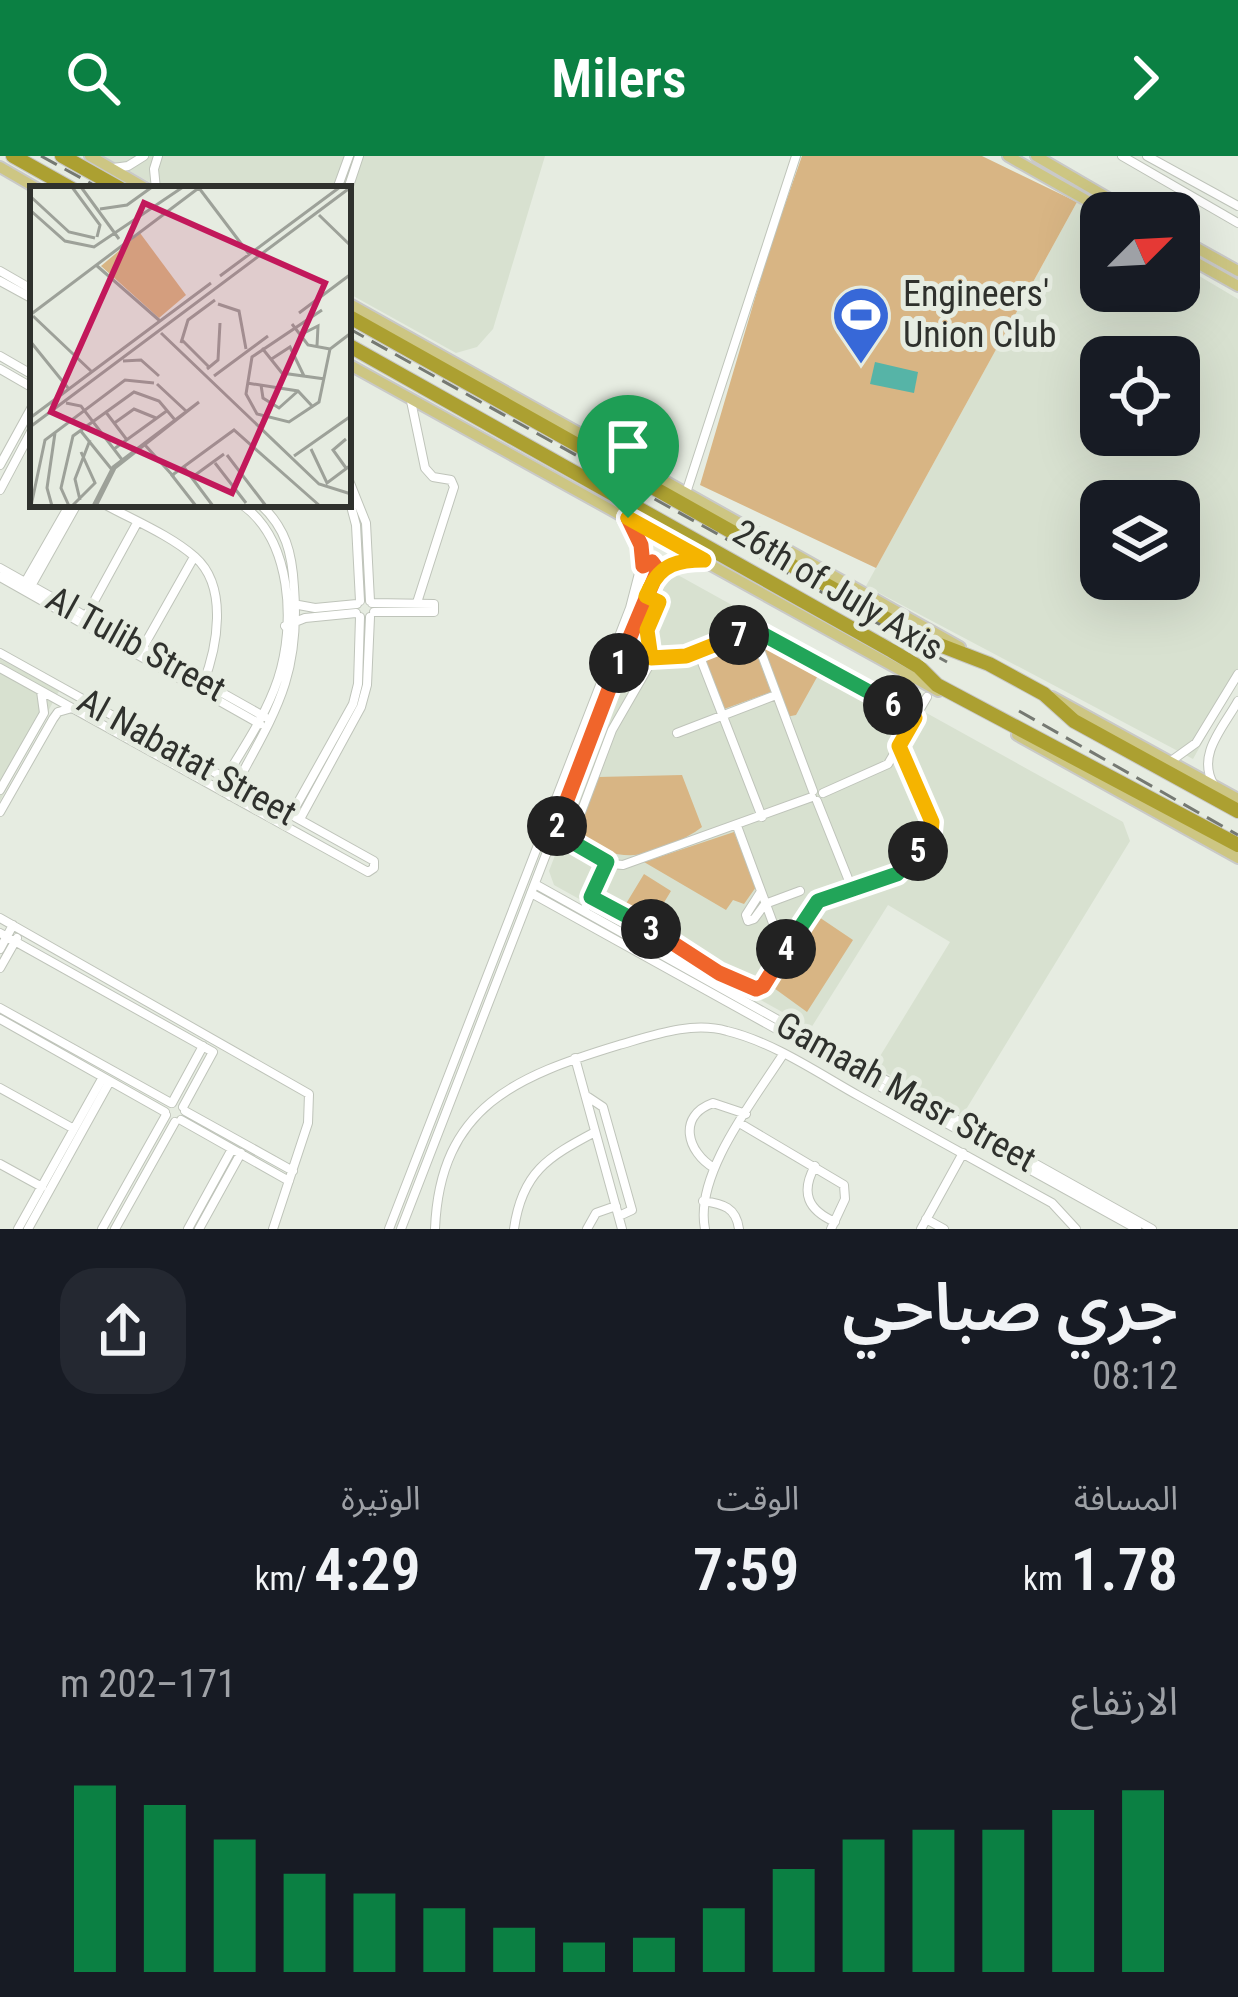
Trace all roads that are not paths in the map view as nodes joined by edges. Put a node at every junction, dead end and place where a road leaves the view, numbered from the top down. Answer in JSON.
{"nodes":[{"id":1,"x":13,"y":156,"type":"edge"},
{"id":2,"x":62,"y":156,"type":"edge"},
{"id":3,"x":90,"y":156,"type":"edge"},
{"id":4,"x":158,"y":156,"type":"edge"},
{"id":5,"x":349,"y":156,"type":"edge"},
{"id":6,"x":359,"y":156,"type":"edge"},
{"id":7,"x":796,"y":156,"type":"edge"},
{"id":8,"x":1008,"y":156,"type":"edge"},
{"id":9,"x":1036,"y":156,"type":"edge"},
{"id":10,"x":1121,"y":156,"type":"edge"},
{"id":11,"x":1147,"y":156,"type":"edge"},
{"id":12,"x":141,"y":159,"type":"edge"},
{"id":13,"x":32,"y":166,"type":"junction"},
{"id":14,"x":0,"y":167,"type":"edge"},
{"id":15,"x":111,"y":168,"type":"junction"},
{"id":16,"x":154,"y":169,"type":"junction"},
{"id":17,"x":37,"y":186,"type":"edge"},
{"id":18,"x":42,"y":186,"type":"edge"},
{"id":19,"x":67,"y":186,"type":"edge"},
{"id":20,"x":116,"y":186,"type":"edge"},
{"id":21,"x":142,"y":186,"type":"edge"},
{"id":22,"x":156,"y":186,"type":"edge"},
{"id":23,"x":339,"y":186,"type":"edge"},
{"id":24,"x":349,"y":186,"type":"edge"},
{"id":25,"x":1098,"y":192,"type":"edge"},
{"id":26,"x":1080,"y":197,"type":"edge"},
{"id":27,"x":1238,"y":206,"type":"edge"},
{"id":28,"x":1238,"y":223,"type":"edge"},
{"id":29,"x":1200,"y":259,"type":"edge"},
{"id":30,"x":1215,"y":266,"type":"junction"},
{"id":31,"x":1238,"y":271,"type":"edge"},
{"id":32,"x":0,"y":272,"type":"edge"},
{"id":33,"x":0,"y":281,"type":"edge"},
{"id":34,"x":13,"y":283,"type":"junction"},
{"id":35,"x":1238,"y":286,"type":"edge"},
{"id":36,"x":30,"y":293,"type":"edge"},
{"id":37,"x":351,"y":305,"type":"edge"},
{"id":38,"x":351,"y":318,"type":"edge"},
{"id":39,"x":351,"y":347,"type":"edge"},
{"id":40,"x":0,"y":356,"type":"edge"},
{"id":41,"x":351,"y":366,"type":"edge"},
{"id":42,"x":0,"y":369,"type":"edge"},
{"id":43,"x":30,"y":373,"type":"edge"},
{"id":44,"x":30,"y":386,"type":"edge"},
{"id":45,"x":410,"y":399,"type":"junction"},
{"id":46,"x":30,"y":410,"type":"edge"},
{"id":47,"x":566,"y":427,"type":"junction"},
{"id":48,"x":30,"y":434,"type":"edge"},
{"id":49,"x":583,"y":447,"type":"junction"},
{"id":50,"x":0,"y":465,"type":"edge"},
{"id":51,"x":647,"y":484,"type":"junction"},
{"id":52,"x":0,"y":490,"type":"edge"},
{"id":53,"x":686,"y":493,"type":"junction"},
{"id":54,"x":351,"y":495,"type":"edge"},
{"id":55,"x":71,"y":507,"type":"edge"},
{"id":56,"x":109,"y":507,"type":"edge"},
{"id":57,"x":244,"y":507,"type":"edge"},
{"id":58,"x":262,"y":507,"type":"edge"},
{"id":59,"x":633,"y":513,"type":"junction"},
{"id":60,"x":137,"y":523,"type":"junction"},
{"id":61,"x":194,"y":556,"type":"junction"},
{"id":62,"x":704,"y":560,"type":"junction"},
{"id":63,"x":643,"y":566,"type":"junction"},
{"id":64,"x":0,"y":568,"type":"edge"},
{"id":65,"x":656,"y":575,"type":"junction"},
{"id":66,"x":0,"y":577,"type":"edge"},
{"id":67,"x":26,"y":587,"type":"junction"},
{"id":68,"x":646,"y":596,"type":"junction"},
{"id":69,"x":284,"y":602,"type":"junction"},
{"id":70,"x":296,"y":605,"type":"junction"},
{"id":71,"x":416,"y":608,"type":"junction"},
{"id":72,"x":434,"y":608,"type":"dead end"},
{"id":73,"x":365,"y":609,"type":"junction"},
{"id":74,"x":882,"y":611,"type":"junction"},
{"id":75,"x":84,"y":620,"type":"junction"},
{"id":76,"x":296,"y":621,"type":"junction"},
{"id":77,"x":285,"y":626,"type":"junction"},
{"id":78,"x":753,"y":631,"type":"junction"},
{"id":79,"x":625,"y":646,"type":"junction"},
{"id":80,"x":140,"y":652,"type":"junction"},
{"id":81,"x":698,"y":652,"type":"junction"},
{"id":82,"x":0,"y":653,"type":"edge"},
{"id":83,"x":889,"y":657,"type":"junction"},
{"id":84,"x":651,"y":658,"type":"junction"},
{"id":85,"x":0,"y":668,"type":"edge"},
{"id":86,"x":1238,"y":674,"type":"edge"},
{"id":87,"x":202,"y":686,"type":"junction"},
{"id":88,"x":40,"y":690,"type":"junction"},
{"id":89,"x":1044,"y":694,"type":"junction"},
{"id":90,"x":776,"y":695,"type":"junction"},
{"id":91,"x":927,"y":697,"type":"dead end"},
{"id":92,"x":1238,"y":701,"type":"edge"},
{"id":93,"x":74,"y":708,"type":"junction"},
{"id":94,"x":724,"y":716,"type":"junction"},
{"id":95,"x":915,"y":718,"type":"junction"},
{"id":96,"x":265,"y":722,"type":"junction"},
{"id":97,"x":1008,"y":726,"type":"junction"},
{"id":98,"x":677,"y":734,"type":"dead end"},
{"id":99,"x":899,"y":746,"type":"junction"},
{"id":100,"x":1169,"y":762,"type":"junction"},
{"id":101,"x":225,"y":778,"type":"junction"},
{"id":102,"x":236,"y":784,"type":"junction"},
{"id":103,"x":1215,"y":786,"type":"junction"},
{"id":104,"x":0,"y":790,"type":"edge"},
{"id":105,"x":219,"y":790,"type":"junction"},
{"id":106,"x":230,"y":796,"type":"junction"},
{"id":107,"x":816,"y":796,"type":"junction"},
{"id":108,"x":1238,"y":799,"type":"edge"},
{"id":109,"x":0,"y":812,"type":"edge"},
{"id":110,"x":1238,"y":812,"type":"edge"},
{"id":111,"x":295,"y":817,"type":"junction"},
{"id":112,"x":762,"y":817,"type":"junction"},
{"id":113,"x":737,"y":826,"type":"junction"},
{"id":114,"x":555,"y":832,"type":"junction"},
{"id":115,"x":571,"y":839,"type":"junction"},
{"id":116,"x":1238,"y":845,"type":"edge"},
{"id":117,"x":1238,"y":858,"type":"edge"},
{"id":118,"x":607,"y":862,"type":"junction"},
{"id":119,"x":533,"y":888,"type":"junction"},
{"id":120,"x":800,"y":891,"type":"dead end"},
{"id":121,"x":761,"y":892,"type":"junction"},
{"id":122,"x":853,"y":892,"type":"junction"},
{"id":123,"x":591,"y":897,"type":"junction"},
{"id":124,"x":765,"y":904,"type":"junction"},
{"id":125,"x":584,"y":910,"type":"junction"},
{"id":126,"x":0,"y":918,"type":"edge"},
{"id":127,"x":17,"y":928,"type":"junction"},
{"id":128,"x":7,"y":937,"type":"edge"},
{"id":129,"x":0,"y":949,"type":"edge"},
{"id":130,"x":784,"y":953,"type":"junction"},
{"id":131,"x":0,"y":968,"type":"edge"},
{"id":132,"x":0,"y":1008,"type":"edge"},
{"id":133,"x":0,"y":1019,"type":"edge"},
{"id":134,"x":203,"y":1046,"type":"junction"},
{"id":135,"x":782,"y":1055,"type":"junction"},
{"id":136,"x":575,"y":1058,"type":"junction"},
{"id":137,"x":106,"y":1079,"type":"junction"},
{"id":138,"x":0,"y":1088,"type":"edge"},
{"id":139,"x":586,"y":1096,"type":"junction"},
{"id":140,"x":169,"y":1108,"type":"junction"},
{"id":141,"x":747,"y":1114,"type":"junction"},
{"id":142,"x":181,"y":1115,"type":"junction"},
{"id":143,"x":740,"y":1124,"type":"junction"},
{"id":144,"x":74,"y":1129,"type":"junction"},
{"id":145,"x":595,"y":1132,"type":"junction"},
{"id":146,"x":236,"y":1151,"type":"junction"},
{"id":147,"x":963,"y":1154,"type":"junction"},
{"id":148,"x":0,"y":1164,"type":"edge"},
{"id":149,"x":815,"y":1166,"type":"junction"},
{"id":150,"x":714,"y":1168,"type":"junction"},
{"id":151,"x":291,"y":1176,"type":"junction"},
{"id":152,"x":42,"y":1187,"type":"junction"},
{"id":153,"x":703,"y":1201,"type":"junction"},
{"id":154,"x":617,"y":1211,"type":"junction"},
{"id":155,"x":1113,"y":1216,"type":"junction"},
{"id":156,"x":926,"y":1219,"type":"junction"},
{"id":157,"x":833,"y":1226,"type":"edge"},
{"id":158,"x":18,"y":1229,"type":"edge"},
{"id":159,"x":28,"y":1229,"type":"edge"},
{"id":160,"x":102,"y":1229,"type":"edge"},
{"id":161,"x":115,"y":1229,"type":"edge"},
{"id":162,"x":188,"y":1229,"type":"edge"},
{"id":163,"x":200,"y":1229,"type":"edge"},
{"id":164,"x":273,"y":1229,"type":"edge"},
{"id":165,"x":389,"y":1229,"type":"edge"},
{"id":166,"x":401,"y":1229,"type":"edge"},
{"id":167,"x":435,"y":1229,"type":"edge"},
{"id":168,"x":514,"y":1229,"type":"edge"},
{"id":169,"x":587,"y":1229,"type":"edge"},
{"id":170,"x":622,"y":1229,"type":"edge"},
{"id":171,"x":705,"y":1229,"type":"edge"},
{"id":172,"x":740,"y":1229,"type":"edge"},
{"id":173,"x":921,"y":1229,"type":"edge"},
{"id":174,"x":944,"y":1229,"type":"edge"},
{"id":175,"x":1072,"y":1229,"type":"edge"},
{"id":176,"x":1116,"y":1229,"type":"edge"},
{"id":177,"x":1137,"y":1229,"type":"edge"},
{"id":178,"x":1152,"y":1229,"type":"edge"}],
"edges":[{"from":1,"to":13,"type":"highway"},
{"from":2,"to":20,"type":"highway"},
{"from":3,"to":15,"type":"main road"},
{"from":4,"to":16,"type":"street"},
{"from":5,"to":23,"type":"street"},
{"from":6,"to":24,"type":"street"},
{"from":7,"to":53,"type":"street"},
{"from":8,"to":26,"type":"main road"},
{"from":9,"to":25,"type":"main road"},
{"from":10,"to":28,"type":"street"},
{"from":11,"to":27,"type":"street"},
{"from":12,"to":15,"type":"street"},
{"from":12,"to":16,"type":"street"},
{"from":13,"to":18,"type":"highway"},
{"from":13,"to":19,"type":"highway"},
{"from":14,"to":17,"type":"main road"},
{"from":15,"to":21,"type":"main road"},
{"from":16,"to":22,"type":"street"},
{"from":29,"to":30,"type":"main road"},
{"from":30,"to":31,"type":"main road"},
{"from":30,"to":35,"type":"main road"},
{"from":32,"to":34,"type":"street"},
{"from":33,"to":34,"type":"street"},
{"from":34,"to":36,"type":"street"},
{"from":37,"to":47,"type":"main road"},
{"from":38,"to":49,"type":"highway","name":"26th of July Axis"},
{"from":39,"to":59,"type":"highway","name":"26th of July Axis"},
{"from":40,"to":43,"type":"street"},
{"from":41,"to":45,"type":"main road"},
{"from":42,"to":44,"type":"street"},
{"from":45,"to":59,"type":"main road"},
{"from":45,"to":71,"type":"street"},
{"from":46,"to":50,"type":"street"},
{"from":47,"to":49,"type":"highway"},
{"from":47,"to":53,"type":"main road"},
{"from":48,"to":52,"type":"street"},
{"from":49,"to":51,"type":"highway","name":"26th of July Axis"},
{"from":51,"to":59,"type":"highway"},
{"from":51,"to":74,"type":"highway","name":"26th of July Axis"},
{"from":53,"to":74,"type":"main road"},
{"from":54,"to":73,"type":"street"},
{"from":55,"to":67,"type":"street"},
{"from":56,"to":60,"type":"street"},
{"from":57,"to":69,"type":"street"},
{"from":58,"to":70,"type":"street"},
{"from":59,"to":62,"type":"main road"},
{"from":59,"to":63,"type":"street"},
{"from":59,"to":83,"type":"highway","name":"26th of July Axis"},
{"from":60,"to":61,"type":"street"},
{"from":60,"to":75,"type":"street"},
{"from":61,"to":80,"type":"street"},
{"from":61,"to":87,"type":"street"},
{"from":62,"to":65,"type":"street"},
{"from":62,"to":83,"type":"main road"},
{"from":63,"to":65,"type":"street"},
{"from":63,"to":165,"type":"street"},
{"from":64,"to":67,"type":"street","name":"Al Tulib Street"},
{"from":65,"to":68,"type":"street"},
{"from":66,"to":67,"type":"street","name":"Al Tulib Street"},
{"from":67,"to":75,"type":"street","name":"Al Tulib Street"},
{"from":68,"to":79,"type":"street"},
{"from":68,"to":84,"type":"street"},
{"from":69,"to":70,"type":"street"},
{"from":69,"to":77,"type":"street"},
{"from":70,"to":73,"type":"street"},
{"from":70,"to":76,"type":"street"},
{"from":71,"to":72,"type":"street"},
{"from":71,"to":73,"type":"street"},
{"from":73,"to":76,"type":"street"},
{"from":73,"to":111,"type":"street"},
{"from":74,"to":89,"type":"highway","name":"26th of July Axis"},
{"from":75,"to":80,"type":"street","name":"Al Tulib Street"},
{"from":76,"to":77,"type":"street"},
{"from":76,"to":96,"type":"street"},
{"from":77,"to":96,"type":"street"},
{"from":78,"to":81,"type":"street"},
{"from":78,"to":90,"type":"street"},
{"from":78,"to":95,"type":"street"},
{"from":79,"to":84,"type":"street"},
{"from":79,"to":114,"type":"street"},
{"from":80,"to":87,"type":"street","name":"Al Tulib Street"},
{"from":81,"to":84,"type":"street"},
{"from":81,"to":94,"type":"street"},
{"from":82,"to":101,"type":"street","name":"Al Nabatat Street"},
{"from":83,"to":97,"type":"highway","name":"26th of July Axis"},
{"from":84,"to":115,"type":"street"},
{"from":85,"to":88,"type":"street","name":"Al Nabatat Street"},
{"from":86,"to":100,"type":"street"},
{"from":87,"to":96,"type":"street","name":"Al Tulib Street"},
{"from":88,"to":93,"type":"street","name":"Al Nabatat Street"},
{"from":88,"to":104,"type":"street"},
{"from":89,"to":100,"type":"main road"},
{"from":89,"to":110,"type":"highway","name":"26th of July Axis"},
{"from":90,"to":94,"type":"street"},
{"from":90,"to":107,"type":"street"},
{"from":91,"to":95,"type":"street"},
{"from":92,"to":103,"type":"street"},
{"from":93,"to":105,"type":"street","name":"Al Nabatat Street"},
{"from":93,"to":109,"type":"street"},
{"from":94,"to":98,"type":"street"},
{"from":94,"to":112,"type":"street"},
{"from":95,"to":99,"type":"street"},
{"from":96,"to":101,"type":"street"},
{"from":96,"to":102,"type":"street"},
{"from":97,"to":116,"type":"highway","name":"26th of July Axis"},
{"from":97,"to":117,"type":"main road"},
{"from":99,"to":107,"type":"street"},
{"from":99,"to":122,"type":"street"},
{"from":100,"to":103,"type":"main road"},
{"from":101,"to":102,"type":"street","name":"Al Nabatat Street"},
{"from":101,"to":105,"type":"street"},
{"from":102,"to":106,"type":"street"},
{"from":102,"to":111,"type":"street","name":"Al Nabatat Street"},
{"from":103,"to":108,"type":"main road"},
{"from":105,"to":106,"type":"street","name":"Al Nabatat Street"},
{"from":106,"to":111,"type":"street","name":"Al Nabatat Street"},
{"from":107,"to":112,"type":"street"},
{"from":107,"to":122,"type":"street"},
{"from":112,"to":113,"type":"street"},
{"from":113,"to":118,"type":"street"},
{"from":113,"to":121,"type":"street"},
{"from":114,"to":115,"type":"street"},
{"from":114,"to":119,"type":"street"},
{"from":115,"to":118,"type":"street"},
{"from":118,"to":123,"type":"street"},
{"from":119,"to":125,"type":"street","name":"Gamaah Masr Street"},
{"from":119,"to":155,"type":"street","name":"Gamaah Masr Street"},
{"from":119,"to":166,"type":"street"},
{"from":120,"to":124,"type":"street"},
{"from":121,"to":124,"type":"street"},
{"from":121,"to":124,"type":"street"},
{"from":122,"to":130,"type":"street"},
{"from":123,"to":125,"type":"street"},
{"from":123,"to":130,"type":"street"},
{"from":124,"to":130,"type":"street"},
{"from":125,"to":178,"type":"street","name":"Gamaah Masr Street"},
{"from":126,"to":127,"type":"street"},
{"from":127,"to":128,"type":"street"},
{"from":127,"to":151,"type":"street"},
{"from":128,"to":129,"type":"street"},
{"from":128,"to":131,"type":"street"},
{"from":128,"to":134,"type":"street"},
{"from":132,"to":140,"type":"street"},
{"from":133,"to":137,"type":"street"},
{"from":134,"to":140,"type":"street"},
{"from":134,"to":142,"type":"street"},
{"from":135,"to":136,"type":"street"},
{"from":135,"to":141,"type":"street"},
{"from":135,"to":147,"type":"street"},
{"from":136,"to":139,"type":"street"},
{"from":136,"to":167,"type":"street"},
{"from":137,"to":140,"type":"street"},
{"from":137,"to":144,"type":"street"},
{"from":137,"to":159,"type":"street"},
{"from":138,"to":144,"type":"street"},
{"from":139,"to":145,"type":"street"},
{"from":139,"to":154,"type":"street"},
{"from":140,"to":142,"type":"street"},
{"from":140,"to":142,"type":"street"},
{"from":140,"to":160,"type":"street"},
{"from":141,"to":143,"type":"street"},
{"from":141,"to":150,"type":"street"},
{"from":142,"to":146,"type":"street"},
{"from":142,"to":151,"type":"street"},
{"from":142,"to":161,"type":"street"},
{"from":143,"to":149,"type":"street"},
{"from":143,"to":150,"type":"street"},
{"from":144,"to":152,"type":"street"},
{"from":145,"to":154,"type":"street"},
{"from":145,"to":168,"type":"street"},
{"from":146,"to":151,"type":"street"},
{"from":146,"to":162,"type":"street"},
{"from":146,"to":163,"type":"street"},
{"from":147,"to":156,"type":"street"},
{"from":147,"to":175,"type":"street"},
{"from":148,"to":152,"type":"street"},
{"from":149,"to":157,"type":"street"},
{"from":149,"to":157,"type":"street"},
{"from":150,"to":153,"type":"street"},
{"from":151,"to":164,"type":"street"},
{"from":152,"to":158,"type":"street"},
{"from":153,"to":171,"type":"street"},
{"from":153,"to":172,"type":"street"},
{"from":154,"to":169,"type":"street"},
{"from":154,"to":170,"type":"street"},
{"from":155,"to":176,"type":"street"},
{"from":155,"to":177,"type":"street","name":"Gamaah Masr Street"},
{"from":156,"to":173,"type":"street"},
{"from":156,"to":174,"type":"street"}]}
